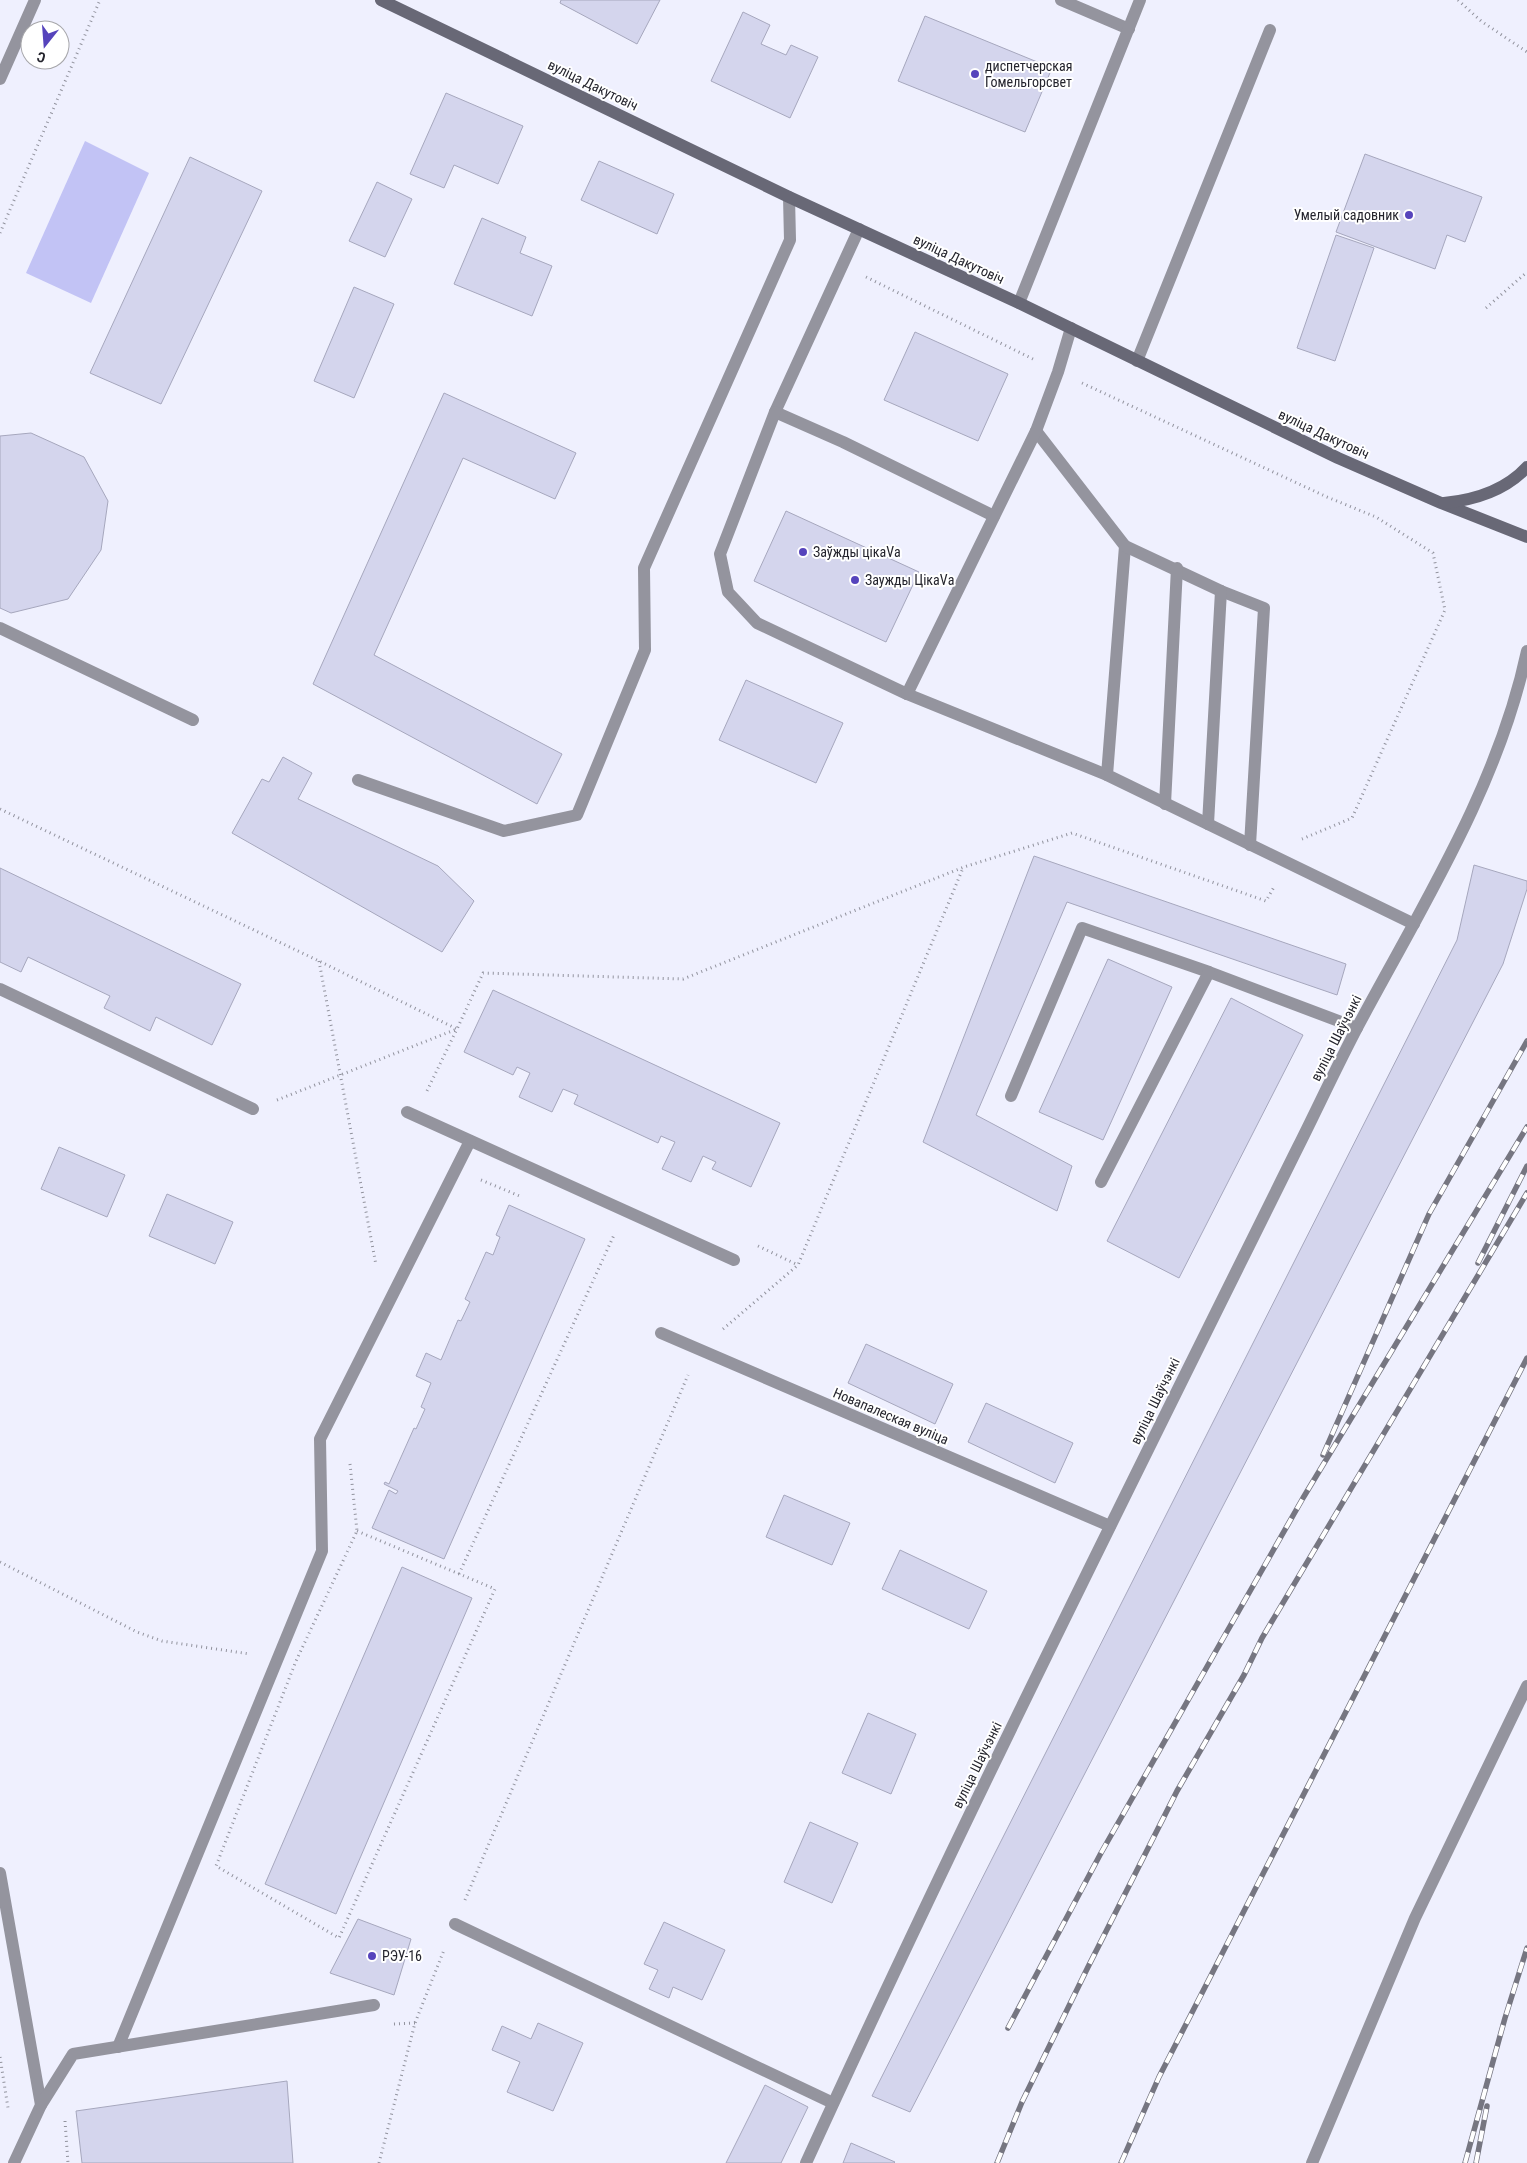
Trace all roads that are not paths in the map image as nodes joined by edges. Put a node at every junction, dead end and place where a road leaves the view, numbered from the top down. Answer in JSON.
{"nodes":[{"id":1,"x":35,"y":0,"type":"edge"},
{"id":2,"x":381,"y":0,"type":"edge"},
{"id":3,"x":1061,"y":0,"type":"edge"},
{"id":4,"x":1140,"y":0,"type":"edge"},
{"id":5,"x":1128,"y":29,"type":"junction"},
{"id":6,"x":1270,"y":30,"type":"dead end"},
{"id":7,"x":0,"y":79,"type":"edge"},
{"id":8,"x":789,"y":196,"type":"junction"},
{"id":9,"x":859,"y":229,"type":"junction"},
{"id":10,"x":1019,"y":303,"type":"junction"},
{"id":11,"x":1071,"y":328,"type":"junction"},
{"id":12,"x":1137,"y":361,"type":"junction"},
{"id":13,"x":775,"y":412,"type":"junction"},
{"id":14,"x":1036,"y":431,"type":"junction"},
{"id":15,"x":1527,"y":467,"type":"edge"},
{"id":16,"x":1441,"y":503,"type":"junction"},
{"id":17,"x":994,"y":516,"type":"junction"},
{"id":18,"x":1527,"y":537,"type":"edge"},
{"id":19,"x":1125,"y":546,"type":"junction"},
{"id":20,"x":1177,"y":568,"type":"junction"},
{"id":21,"x":1222,"y":591,"type":"junction"},
{"id":22,"x":0,"y":628,"type":"edge"},
{"id":23,"x":1527,"y":652,"type":"edge"},
{"id":24,"x":907,"y":694,"type":"junction"},
{"id":25,"x":193,"y":720,"type":"dead end"},
{"id":26,"x":1107,"y":775,"type":"junction"},
{"id":27,"x":358,"y":780,"type":"dead end"},
{"id":28,"x":1165,"y":804,"type":"junction"},
{"id":29,"x":1208,"y":824,"type":"junction"},
{"id":30,"x":1250,"y":845,"type":"junction"},
{"id":31,"x":1414,"y":924,"type":"junction"},
{"id":32,"x":1209,"y":972,"type":"junction"},
{"id":33,"x":0,"y":989,"type":"edge"},
{"id":34,"x":1357,"y":1028,"type":"junction"},
{"id":35,"x":1011,"y":1096,"type":"dead end"},
{"id":36,"x":253,"y":1109,"type":"road end"},
{"id":37,"x":407,"y":1112,"type":"dead end"},
{"id":38,"x":470,"y":1141,"type":"junction"},
{"id":39,"x":1100,"y":1182,"type":"dead end"},
{"id":40,"x":734,"y":1260,"type":"dead end"},
{"id":41,"x":661,"y":1333,"type":"dead end"},
{"id":42,"x":1110,"y":1526,"type":"junction"},
{"id":43,"x":1527,"y":1686,"type":"edge"},
{"id":44,"x":0,"y":1873,"type":"edge"},
{"id":45,"x":455,"y":1924,"type":"road end"},
{"id":46,"x":374,"y":2005,"type":"dead end"},
{"id":47,"x":118,"y":2047,"type":"junction"},
{"id":48,"x":833,"y":2103,"type":"junction"},
{"id":49,"x":42,"y":2105,"type":"junction"},
{"id":50,"x":14,"y":2163,"type":"edge"},
{"id":51,"x":806,"y":2163,"type":"edge"},
{"id":52,"x":1312,"y":2163,"type":"edge"}],
"edges":[{"from":1,"to":7,"type":"street"},
{"from":2,"to":8,"type":"main road","name":"вуліца Дакутовіч"},
{"from":3,"to":5,"type":"street"},
{"from":4,"to":5,"type":"street"},
{"from":5,"to":10,"type":"street"},
{"from":6,"to":12,"type":"street"},
{"from":8,"to":9,"type":"main road","name":"вуліца Дакутовіч"},
{"from":8,"to":27,"type":"street"},
{"from":9,"to":10,"type":"main road","name":"вуліца Дакутовіч"},
{"from":9,"to":13,"type":"street"},
{"from":10,"to":11,"type":"main road","name":"вуліца Дакутовіч"},
{"from":11,"to":12,"type":"main road","name":"вуліца Дакутовіч"},
{"from":11,"to":14,"type":"street"},
{"from":12,"to":16,"type":"main road","name":"вуліца Дакутовіч"},
{"from":13,"to":17,"type":"street"},
{"from":13,"to":24,"type":"street"},
{"from":14,"to":17,"type":"street"},
{"from":14,"to":19,"type":"street"},
{"from":15,"to":16,"type":"main road"},
{"from":16,"to":18,"type":"main road","name":"вуліца Дакутовіч"},
{"from":17,"to":24,"type":"street"},
{"from":19,"to":20,"type":"street"},
{"from":19,"to":26,"type":"street"},
{"from":20,"to":21,"type":"street"},
{"from":20,"to":28,"type":"street"},
{"from":21,"to":29,"type":"street"},
{"from":21,"to":30,"type":"street"},
{"from":22,"to":25,"type":"street"},
{"from":23,"to":31,"type":"street","name":"вуліца Шаўчэнкі"},
{"from":24,"to":26,"type":"street"},
{"from":26,"to":28,"type":"street"},
{"from":28,"to":29,"type":"street"},
{"from":29,"to":30,"type":"street"},
{"from":30,"to":31,"type":"street"},
{"from":31,"to":34,"type":"street","name":"вуліца Шаўчэнкі"},
{"from":32,"to":34,"type":"street"},
{"from":32,"to":35,"type":"street"},
{"from":32,"to":39,"type":"street"},
{"from":33,"to":36,"type":"street"},
{"from":34,"to":42,"type":"street","name":"вуліца Шаўчэнкі"},
{"from":37,"to":38,"type":"street"},
{"from":38,"to":40,"type":"street"},
{"from":38,"to":47,"type":"street"},
{"from":41,"to":42,"type":"street","name":"Новапалеская вуліца"},
{"from":42,"to":48,"type":"street","name":"вуліца Шаўчэнкі"},
{"from":43,"to":52,"type":"street"},
{"from":44,"to":49,"type":"street"},
{"from":45,"to":48,"type":"street"},
{"from":46,"to":47,"type":"street"},
{"from":47,"to":49,"type":"street"},
{"from":48,"to":51,"type":"street","name":"вуліца Шаўчэнкі"},
{"from":49,"to":50,"type":"street"}]}
